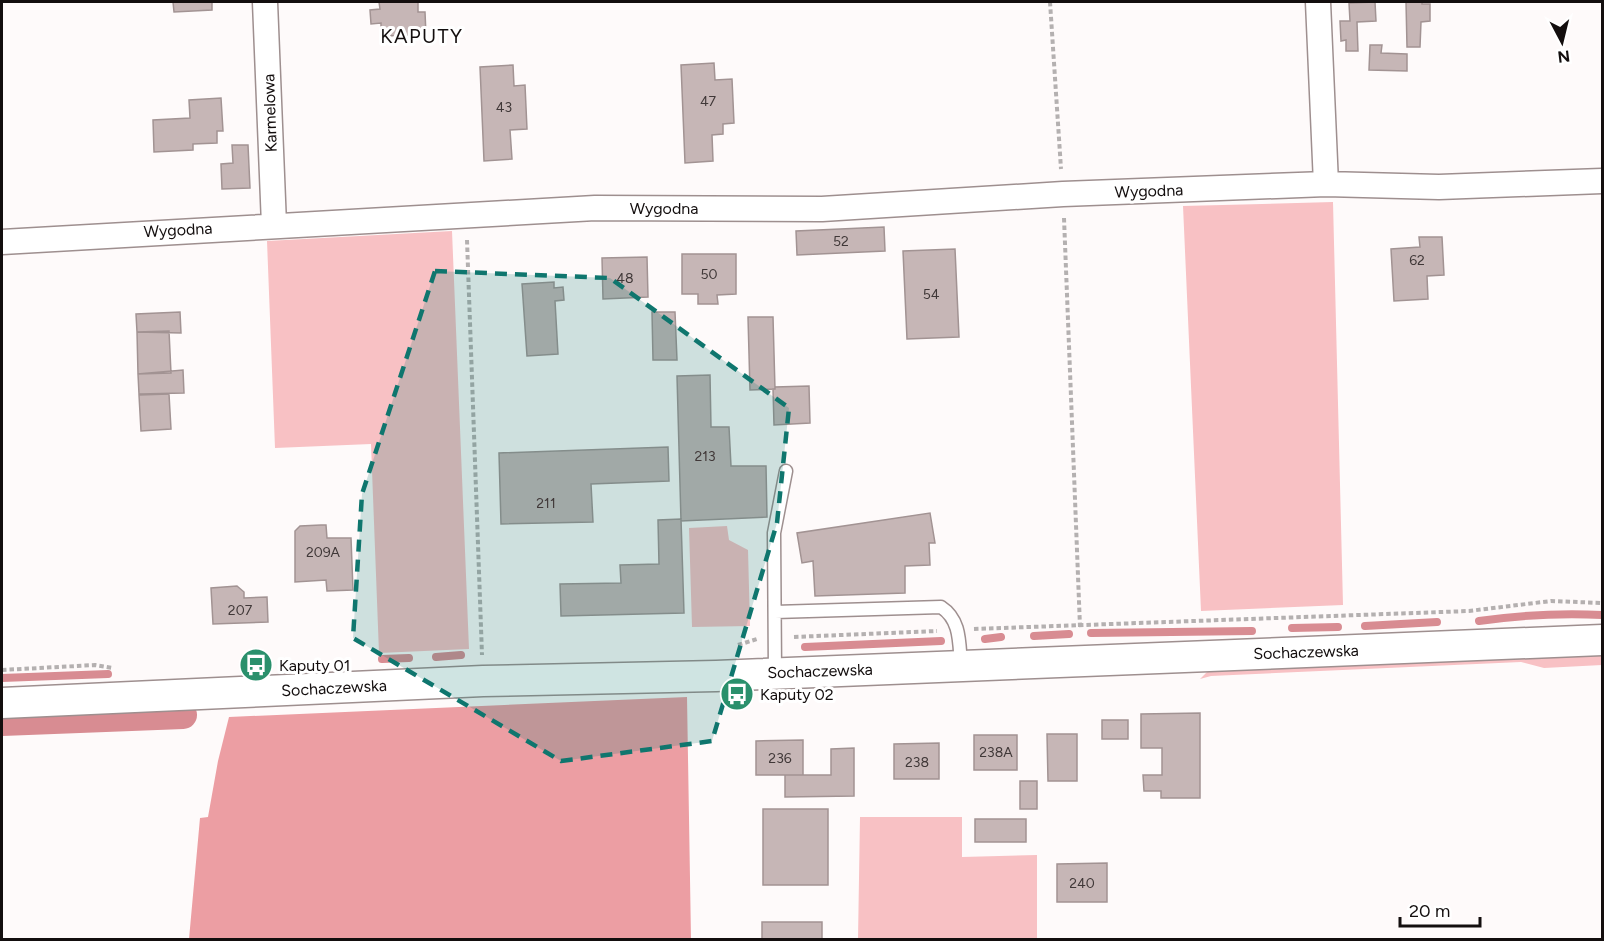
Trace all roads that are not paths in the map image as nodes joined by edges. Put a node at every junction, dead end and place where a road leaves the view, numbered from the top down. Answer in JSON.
{"nodes":[{"id":1,"x":265,"y":2,"type":"edge"},
{"id":2,"x":1318,"y":2,"type":"edge"},
{"id":3,"x":1602,"y":181,"type":"edge"},
{"id":4,"x":1326,"y":184,"type":"junction"},
{"id":5,"x":274,"y":225,"type":"junction"},
{"id":6,"x":2,"y":242,"type":"edge"},
{"id":7,"x":786,"y":471,"type":"dead end"},
{"id":8,"x":775,"y":612,"type":"junction"},
{"id":9,"x":1602,"y":640,"type":"edge"},
{"id":10,"x":961,"y":666,"type":"junction"},
{"id":11,"x":775,"y":673,"type":"junction"},
{"id":12,"x":2,"y":703,"type":"edge"}],
"edges":[{"from":1,"to":5,"type":"street","name":"Karmelowa"},
{"from":2,"to":4,"type":"street"},
{"from":3,"to":4,"type":"street","name":"Wygodna"},
{"from":4,"to":5,"type":"street","name":"Wygodna"},
{"from":5,"to":6,"type":"street","name":"Wygodna"},
{"from":7,"to":8,"type":"lane"},
{"from":8,"to":10,"type":"lane"},
{"from":8,"to":11,"type":"lane"},
{"from":9,"to":10,"type":"street","name":"Sochaczewska"},
{"from":10,"to":11,"type":"street","name":"Sochaczewska"},
{"from":11,"to":12,"type":"street","name":"Sochaczewska"}]}
